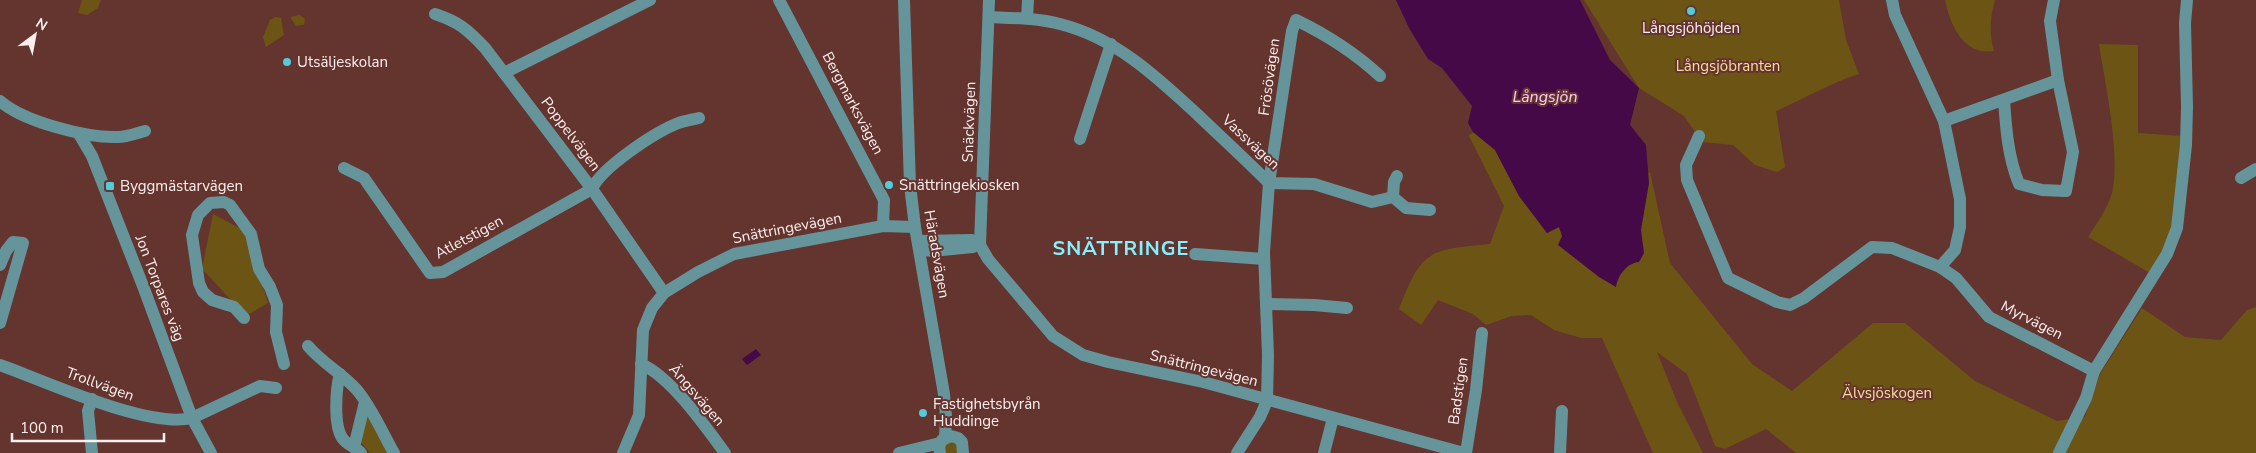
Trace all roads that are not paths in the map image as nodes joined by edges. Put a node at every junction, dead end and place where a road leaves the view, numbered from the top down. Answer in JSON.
{"nodes":[{"id":1,"x":650,"y":0,"type":"edge"},
{"id":2,"x":779,"y":0,"type":"edge"},
{"id":3,"x":904,"y":0,"type":"edge"},
{"id":4,"x":989,"y":0,"type":"edge"},
{"id":5,"x":1028,"y":0,"type":"edge"},
{"id":6,"x":1892,"y":0,"type":"edge"},
{"id":7,"x":2054,"y":0,"type":"edge"},
{"id":8,"x":2187,"y":0,"type":"edge"},
{"id":9,"x":435,"y":14,"type":"dead end"},
{"id":10,"x":989,"y":17,"type":"junction"},
{"id":11,"x":1027,"y":18,"type":"junction"},
{"id":12,"x":1111,"y":44,"type":"junction"},
{"id":13,"x":504,"y":73,"type":"junction"},
{"id":14,"x":1380,"y":76,"type":"dead end"},
{"id":15,"x":2058,"y":80,"type":"junction"},
{"id":16,"x":2004,"y":100,"type":"junction"},
{"id":17,"x":0,"y":101,"type":"edge"},
{"id":18,"x":699,"y":118,"type":"dead end"},
{"id":19,"x":1944,"y":121,"type":"junction"},
{"id":20,"x":145,"y":131,"type":"dead end"},
{"id":21,"x":79,"y":134,"type":"junction"},
{"id":22,"x":1699,"y":136,"type":"dead end"},
{"id":23,"x":1080,"y":139,"type":"dead end"},
{"id":24,"x":344,"y":168,"type":"dead end"},
{"id":25,"x":2256,"y":168,"type":"edge"},
{"id":26,"x":1397,"y":176,"type":"dead end"},
{"id":27,"x":2241,"y":178,"type":"dead end"},
{"id":28,"x":1269,"y":183,"type":"junction"},
{"id":29,"x":592,"y":189,"type":"junction"},
{"id":30,"x":1393,"y":197,"type":"junction"},
{"id":31,"x":1430,"y":210,"type":"dead end"},
{"id":32,"x":883,"y":226,"type":"junction"},
{"id":33,"x":915,"y":227,"type":"junction"},
{"id":34,"x":919,"y":245,"type":"junction"},
{"id":35,"x":980,"y":245,"type":"junction"},
{"id":36,"x":1194,"y":254,"type":"dead end"},
{"id":37,"x":1264,"y":259,"type":"junction"},
{"id":38,"x":0,"y":265,"type":"edge"},
{"id":39,"x":1940,"y":267,"type":"junction"},
{"id":40,"x":664,"y":293,"type":"junction"},
{"id":41,"x":4,"y":297,"type":"edge"},
{"id":42,"x":1266,"y":304,"type":"junction"},
{"id":43,"x":1347,"y":308,"type":"dead end"},
{"id":44,"x":244,"y":318,"type":"dead end"},
{"id":45,"x":0,"y":323,"type":"edge"},
{"id":46,"x":1482,"y":334,"type":"dead end"},
{"id":47,"x":308,"y":346,"type":"dead end"},
{"id":48,"x":0,"y":364,"type":"edge"},
{"id":49,"x":284,"y":364,"type":"dead end"},
{"id":50,"x":641,"y":364,"type":"junction"},
{"id":51,"x":2094,"y":371,"type":"junction"},
{"id":52,"x":340,"y":374,"type":"junction"},
{"id":53,"x":276,"y":388,"type":"dead end"},
{"id":54,"x":92,"y":399,"type":"junction"},
{"id":55,"x":1267,"y":401,"type":"junction"},
{"id":56,"x":364,"y":402,"type":"junction"},
{"id":57,"x":1562,"y":411,"type":"dead end"},
{"id":58,"x":192,"y":418,"type":"junction"},
{"id":59,"x":1333,"y":418,"type":"junction"},
{"id":60,"x":945,"y":443,"type":"edge"},
{"id":61,"x":358,"y":450,"type":"edge"},
{"id":62,"x":903,"y":452,"type":"edge"},
{"id":63,"x":92,"y":453,"type":"edge"},
{"id":64,"x":211,"y":453,"type":"edge"},
{"id":65,"x":394,"y":453,"type":"edge"},
{"id":66,"x":624,"y":453,"type":"edge"},
{"id":67,"x":725,"y":453,"type":"edge"},
{"id":68,"x":899,"y":453,"type":"edge"},
{"id":69,"x":918,"y":453,"type":"edge"},
{"id":70,"x":963,"y":453,"type":"edge"},
{"id":71,"x":1237,"y":453,"type":"edge"},
{"id":72,"x":1324,"y":453,"type":"edge"},
{"id":73,"x":1465,"y":453,"type":"edge"},
{"id":74,"x":1560,"y":453,"type":"edge"},
{"id":75,"x":2059,"y":453,"type":"edge"}],
"edges":[{"from":1,"to":13,"type":"street"},
{"from":2,"to":32,"type":"street","name":"Bergmarksvägen"},
{"from":3,"to":33,"type":"street","name":"Häradsvägen"},
{"from":4,"to":10,"type":"street","name":"Snäckvägen"},
{"from":5,"to":11,"type":"street"},
{"from":6,"to":19,"type":"street"},
{"from":7,"to":15,"type":"street"},
{"from":8,"to":51,"type":"street"},
{"from":9,"to":13,"type":"street","name":"Poppelvägen"},
{"from":10,"to":11,"type":"street","name":"Vassvägen"},
{"from":10,"to":35,"type":"street","name":"Snäckvägen"},
{"from":11,"to":12,"type":"street","name":"Vassvägen"},
{"from":12,"to":23,"type":"street"},
{"from":12,"to":28,"type":"street","name":"Vassvägen"},
{"from":13,"to":29,"type":"street","name":"Poppelvägen"},
{"from":14,"to":28,"type":"street","name":"Frösövägen"},
{"from":15,"to":16,"type":"street"},
{"from":15,"to":16,"type":"street"},
{"from":16,"to":19,"type":"street"},
{"from":17,"to":21,"type":"street"},
{"from":18,"to":29,"type":"street"},
{"from":19,"to":39,"type":"street"},
{"from":20,"to":21,"type":"street"},
{"from":21,"to":58,"type":"street","name":"Jon Torpares väg"},
{"from":22,"to":39,"type":"street","name":"Myrvägen"},
{"from":24,"to":29,"type":"street","name":"Atletstigen"},
{"from":25,"to":27,"type":"street"},
{"from":26,"to":30,"type":"street"},
{"from":28,"to":30,"type":"street","name":"Vassvägen"},
{"from":28,"to":37,"type":"street","name":"Frösövägen"},
{"from":29,"to":40,"type":"street","name":"Poppelvägen"},
{"from":30,"to":31,"type":"street"},
{"from":32,"to":33,"type":"street","name":"Snättringevägen"},
{"from":32,"to":40,"type":"street","name":"Snättringevägen"},
{"from":33,"to":34,"type":"street","name":"Häradsvägen"},
{"from":34,"to":35,"type":"street"},
{"from":34,"to":60,"type":"street","name":"Häradsvägen"},
{"from":35,"to":55,"type":"street","name":"Snättringevägen"},
{"from":36,"to":37,"type":"street"},
{"from":37,"to":42,"type":"street","name":"Frösövägen"},
{"from":38,"to":41,"type":"street"},
{"from":39,"to":51,"type":"street","name":"Myrvägen"},
{"from":40,"to":50,"type":"street","name":"Snättringevägen"},
{"from":41,"to":45,"type":"street"},
{"from":42,"to":43,"type":"street"},
{"from":42,"to":55,"type":"street","name":"Frösövägen"},
{"from":44,"to":49,"type":"street"},
{"from":46,"to":73,"type":"street","name":"Badstigen"},
{"from":47,"to":52,"type":"street"},
{"from":48,"to":54,"type":"street","name":"Trollvägen"},
{"from":50,"to":66,"type":"street","name":"Snättringevägen"},
{"from":50,"to":67,"type":"street","name":"Ängsvägen"},
{"from":51,"to":75,"type":"street"},
{"from":52,"to":56,"type":"street"},
{"from":52,"to":61,"type":"street"},
{"from":53,"to":58,"type":"street"},
{"from":54,"to":58,"type":"street","name":"Trollvägen"},
{"from":54,"to":63,"type":"street"},
{"from":55,"to":59,"type":"street","name":"Snättringevägen"},
{"from":55,"to":71,"type":"street","name":"Frösövägen"},
{"from":56,"to":61,"type":"street"},
{"from":56,"to":65,"type":"street"},
{"from":57,"to":74,"type":"street"},
{"from":58,"to":64,"type":"street","name":"Jon Torpares väg"},
{"from":59,"to":72,"type":"street"},
{"from":59,"to":73,"type":"street","name":"Snättringevägen"},
{"from":60,"to":62,"type":"street"},
{"from":60,"to":70,"type":"street","name":"Häradsvägen"},
{"from":62,"to":68,"type":"street"},
{"from":62,"to":69,"type":"street"}]}
